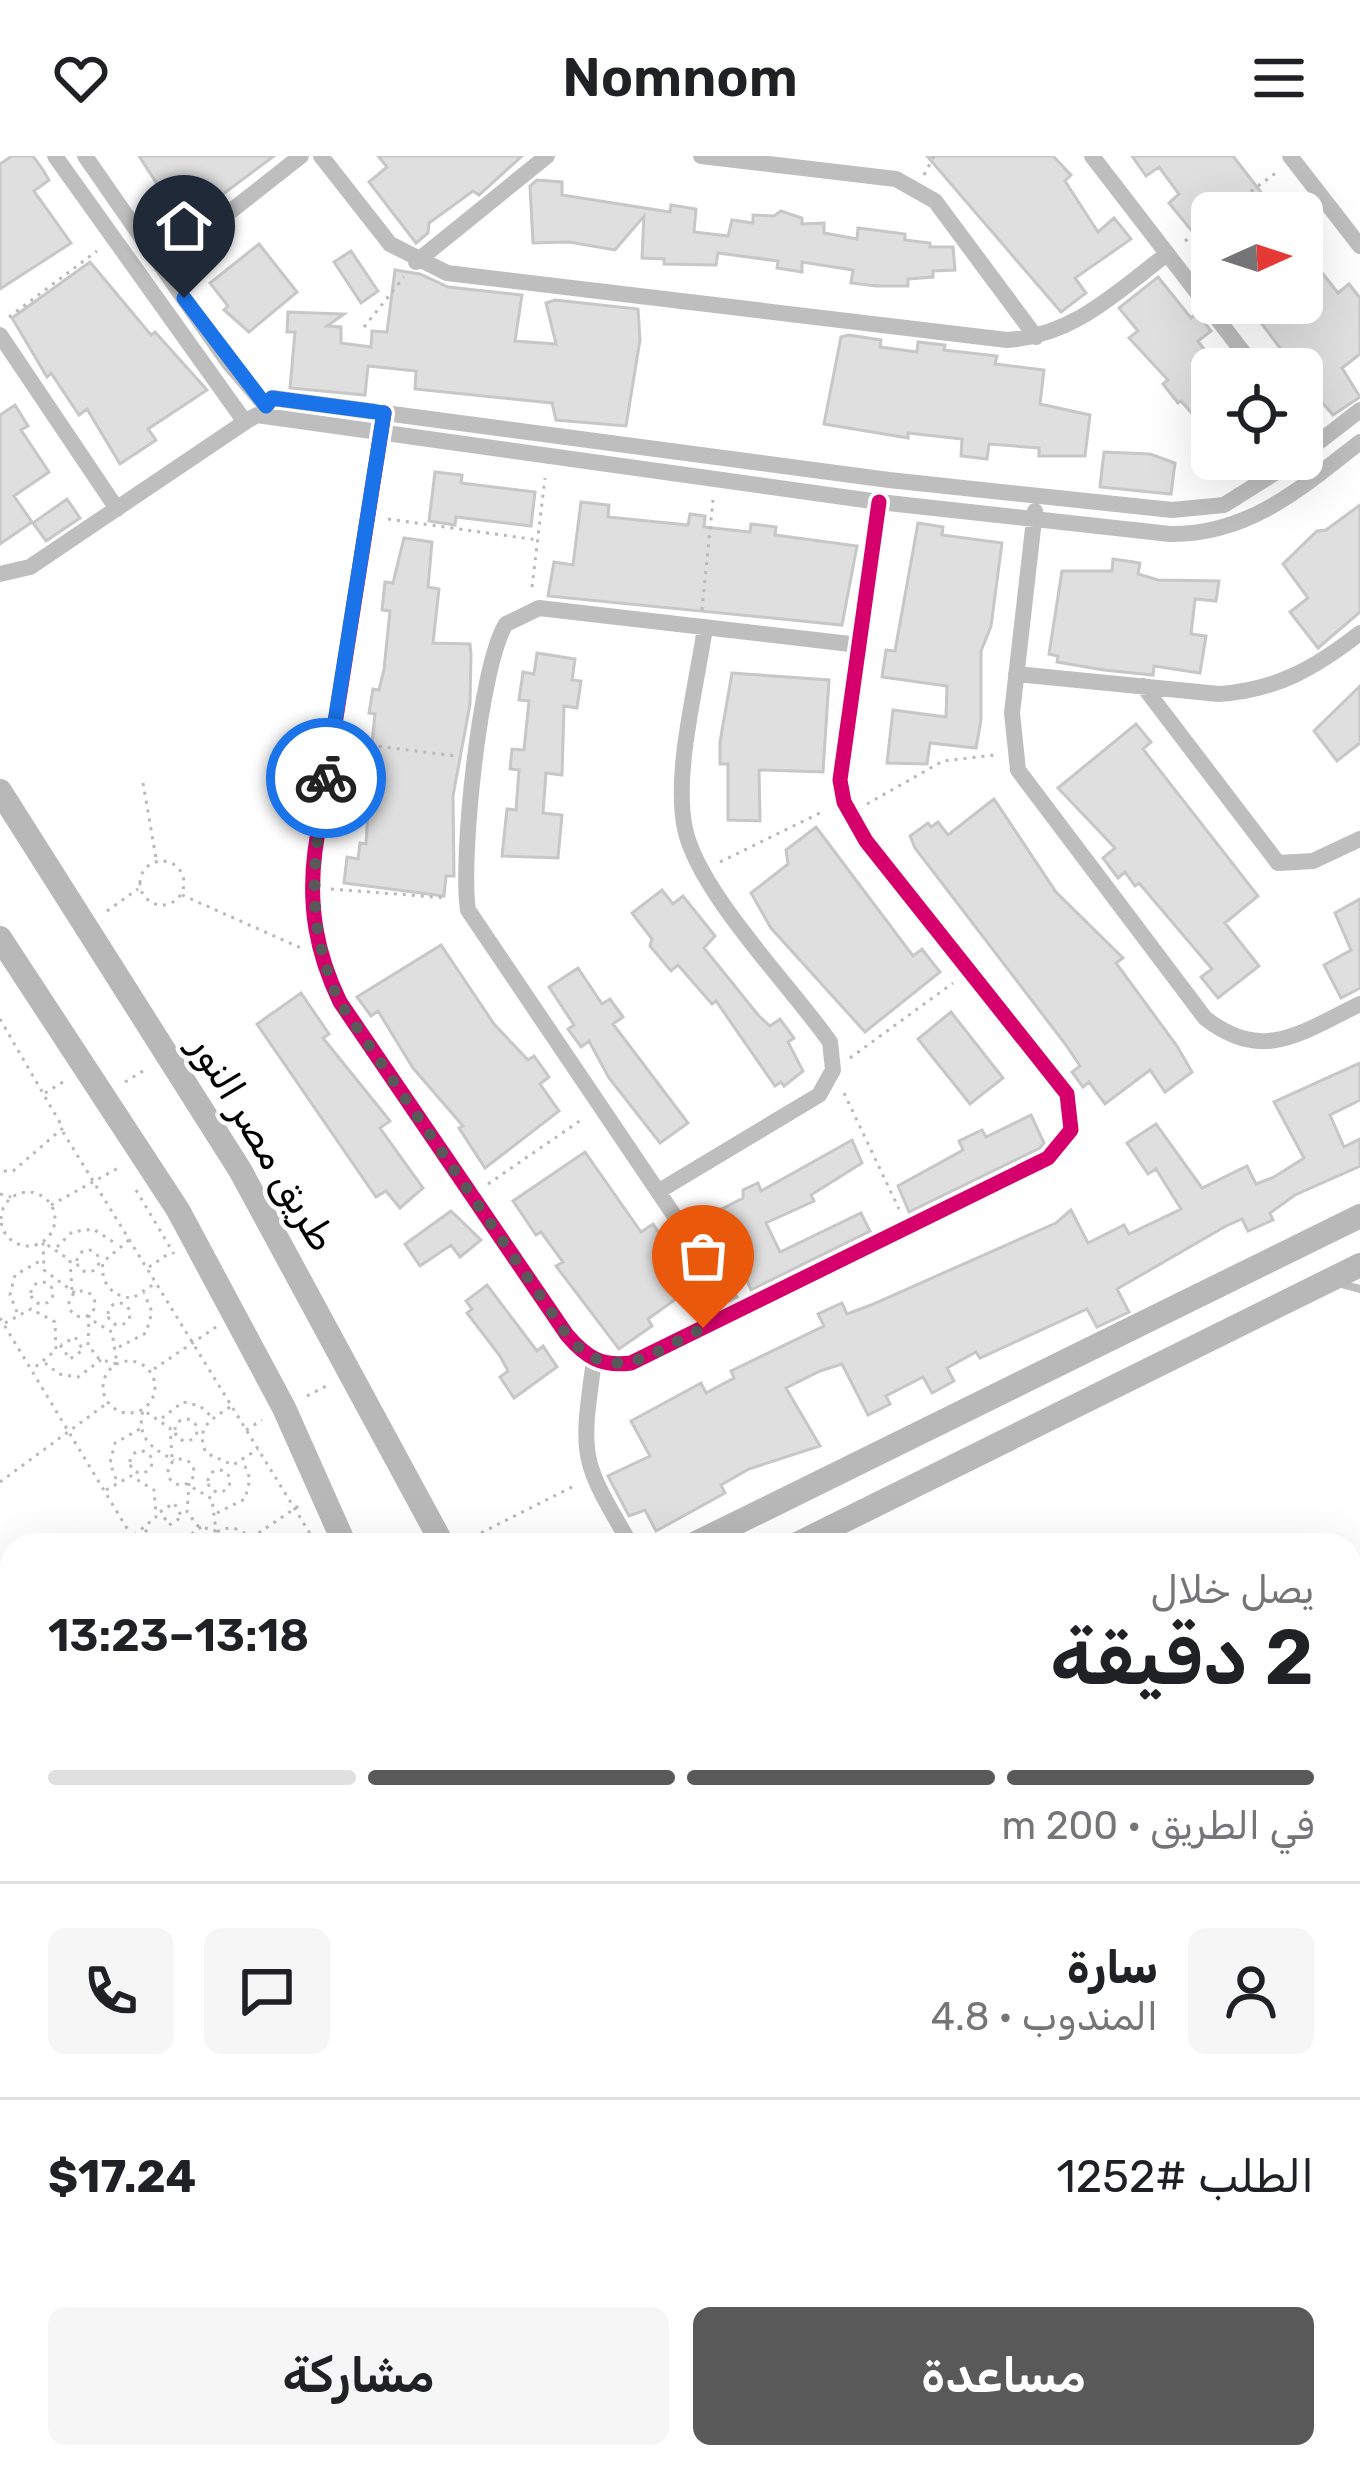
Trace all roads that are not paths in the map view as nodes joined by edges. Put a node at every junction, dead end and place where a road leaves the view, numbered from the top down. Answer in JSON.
{"nodes":[{"id":1,"x":55,"y":156,"type":"edge"},
{"id":2,"x":85,"y":156,"type":"edge"},
{"id":3,"x":301,"y":156,"type":"edge"},
{"id":4,"x":321,"y":156,"type":"edge"},
{"id":5,"x":547,"y":156,"type":"edge"},
{"id":6,"x":701,"y":156,"type":"edge"},
{"id":7,"x":1092,"y":156,"type":"edge"},
{"id":8,"x":1292,"y":158,"type":"edge"},
{"id":9,"x":1354,"y":226,"type":"edge"},
{"id":10,"x":1360,"y":246,"type":"edge"},
{"id":11,"x":1167,"y":254,"type":"junction"},
{"id":12,"x":416,"y":262,"type":"junction"},
{"id":13,"x":161,"y":266,"type":"junction"},
{"id":14,"x":0,"y":335,"type":"edge"},
{"id":15,"x":1036,"y":337,"type":"junction"},
{"id":16,"x":1240,"y":348,"type":"edge"},
{"id":17,"x":266,"y":406,"type":"junction"},
{"id":18,"x":1360,"y":410,"type":"edge"},
{"id":19,"x":384,"y":413,"type":"junction"},
{"id":20,"x":245,"y":422,"type":"junction"},
{"id":21,"x":381,"y":436,"type":"junction"},
{"id":22,"x":1323,"y":439,"type":"edge"},
{"id":23,"x":1360,"y":442,"type":"edge"},
{"id":24,"x":1323,"y":462,"type":"edge"},
{"id":25,"x":1330,"y":465,"type":"junction"},
{"id":26,"x":1268,"y":480,"type":"edge"},
{"id":27,"x":1037,"y":496,"type":"junction"},
{"id":28,"x":879,"y":502,"type":"junction"},
{"id":29,"x":117,"y":509,"type":"junction"},
{"id":30,"x":1034,"y":520,"type":"junction"},
{"id":31,"x":0,"y":574,"type":"edge"},
{"id":32,"x":703,"y":627,"type":"junction"},
{"id":33,"x":1360,"y":633,"type":"edge"},
{"id":34,"x":859,"y":645,"type":"junction"},
{"id":35,"x":1016,"y":674,"type":"junction"},
{"id":36,"x":1143,"y":686,"type":"junction"},
{"id":37,"x":0,"y":791,"type":"edge"},
{"id":38,"x":1360,"y":839,"type":"edge"},
{"id":39,"x":0,"y":938,"type":"edge"},
{"id":40,"x":1360,"y":1004,"type":"edge"},
{"id":41,"x":658,"y":1191,"type":"junction"},
{"id":42,"x":1360,"y":1216,"type":"edge"},
{"id":43,"x":1360,"y":1265,"type":"edge"},
{"id":44,"x":1327,"y":1281,"type":"junction"},
{"id":45,"x":1360,"y":1289,"type":"edge"},
{"id":46,"x":738,"y":1310,"type":"junction"},
{"id":47,"x":594,"y":1360,"type":"junction"},
{"id":48,"x":339,"y":1533,"type":"edge"},
{"id":49,"x":437,"y":1533,"type":"edge"},
{"id":50,"x":624,"y":1533,"type":"edge"},
{"id":51,"x":716,"y":1533,"type":"edge"},
{"id":52,"x":819,"y":1533,"type":"edge"}],
"edges":[{"from":1,"to":20,"type":"street"},
{"from":2,"to":13,"type":"street"},
{"from":3,"to":13,"type":"street"},
{"from":4,"to":12,"type":"street"},
{"from":5,"to":12,"type":"street"},
{"from":6,"to":15,"type":"street"},
{"from":7,"to":11,"type":"street"},
{"from":8,"to":9,"type":"street"},
{"from":9,"to":10,"type":"street"},
{"from":11,"to":15,"type":"street"},
{"from":11,"to":16,"type":"street"},
{"from":12,"to":15,"type":"street"},
{"from":13,"to":17,"type":"street"},
{"from":14,"to":29,"type":"street"},
{"from":17,"to":19,"type":"street"},
{"from":17,"to":20,"type":"street"},
{"from":18,"to":22,"type":"street"},
{"from":19,"to":21,"type":"street"},
{"from":19,"to":27,"type":"street"},
{"from":20,"to":21,"type":"street"},
{"from":20,"to":29,"type":"street"},
{"from":21,"to":28,"type":"street"},
{"from":21,"to":47,"type":"street"},
{"from":23,"to":25,"type":"street"},
{"from":24,"to":25,"type":"street"},
{"from":25,"to":30,"type":"street"},
{"from":26,"to":27,"type":"street"},
{"from":27,"to":30,"type":"street"},
{"from":28,"to":30,"type":"street"},
{"from":28,"to":34,"type":"street"},
{"from":29,"to":31,"type":"street"},
{"from":30,"to":35,"type":"street"},
{"from":32,"to":34,"type":"street"},
{"from":32,"to":41,"type":"street"},
{"from":32,"to":41,"type":"street"},
{"from":33,"to":36,"type":"street"},
{"from":34,"to":46,"type":"street"},
{"from":35,"to":36,"type":"street"},
{"from":35,"to":40,"type":"street"},
{"from":36,"to":38,"type":"street"},
{"from":37,"to":49,"type":"street","name":"طريق مصر النور"},
{"from":39,"to":48,"type":"street"},
{"from":41,"to":46,"type":"street"},
{"from":42,"to":51,"type":"street"},
{"from":43,"to":44,"type":"street"},
{"from":44,"to":45,"type":"lane"},
{"from":44,"to":52,"type":"street"},
{"from":46,"to":47,"type":"street"},
{"from":47,"to":50,"type":"street"}]}
